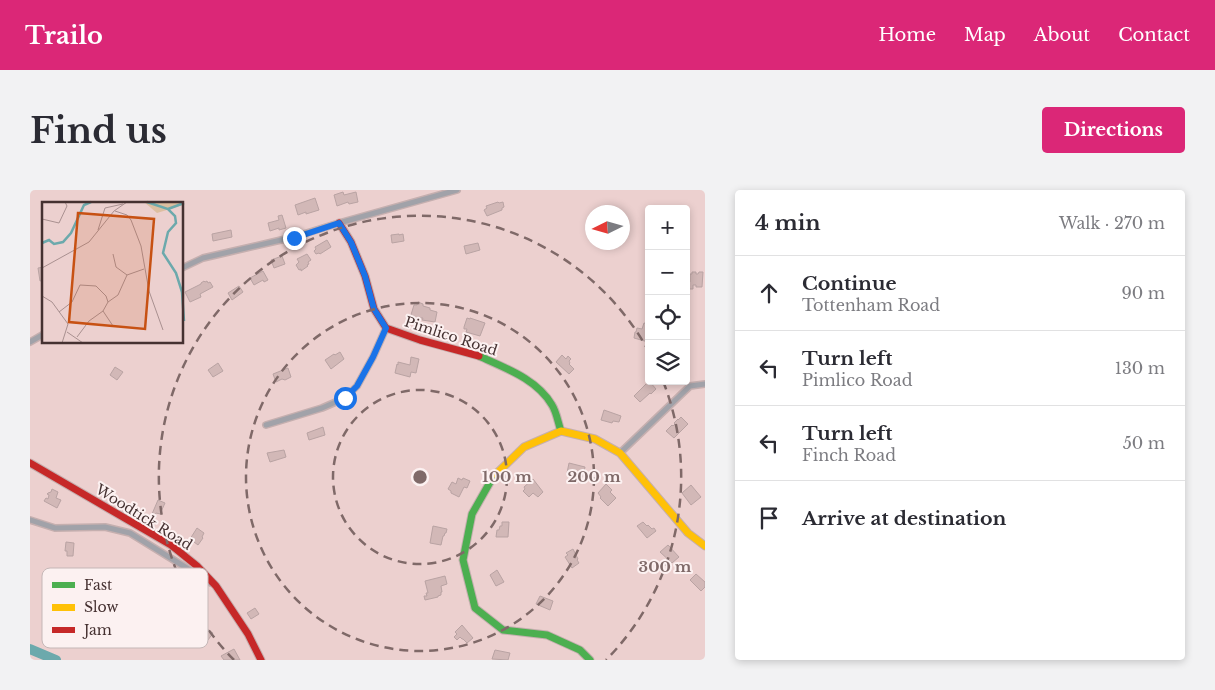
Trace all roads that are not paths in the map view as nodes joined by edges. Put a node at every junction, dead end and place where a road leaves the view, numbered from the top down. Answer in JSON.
{"nodes":[{"id":1,"x":457,"y":190,"type":"edge"},
{"id":2,"x":339,"y":223,"type":"junction"},
{"id":3,"x":184,"y":267,"type":"edge"},
{"id":4,"x":386,"y":328,"type":"junction"},
{"id":5,"x":42,"y":335,"type":"edge"},
{"id":6,"x":30,"y":342,"type":"edge"},
{"id":7,"x":705,"y":384,"type":"edge"},
{"id":8,"x":266,"y":425,"type":"dead end"},
{"id":9,"x":561,"y":431,"type":"junction"},
{"id":10,"x":620,"y":453,"type":"junction"},
{"id":11,"x":30,"y":463,"type":"edge"},
{"id":12,"x":30,"y":520,"type":"edge"},
{"id":13,"x":705,"y":546,"type":"edge"},
{"id":14,"x":187,"y":568,"type":"edge"},
{"id":15,"x":199,"y":568,"type":"edge"},
{"id":16,"x":208,"y":578,"type":"edge"},
{"id":17,"x":208,"y":581,"type":"edge"},
{"id":18,"x":216,"y":586,"type":"junction"},
{"id":19,"x":261,"y":660,"type":"edge"},
{"id":20,"x":590,"y":660,"type":"edge"}],
"edges":[{"from":1,"to":2,"type":"street"},
{"from":2,"to":3,"type":"street"},
{"from":2,"to":4,"type":"street","name":"Pimlico Road"},
{"from":4,"to":8,"type":"street"},
{"from":4,"to":9,"type":"street","name":"Pimlico Road"},
{"from":5,"to":6,"type":"street"},
{"from":7,"to":10,"type":"street"},
{"from":9,"to":10,"type":"street"},
{"from":9,"to":20,"type":"street"},
{"from":10,"to":13,"type":"street"},
{"from":11,"to":15,"type":"street","name":"Woodtick Road"},
{"from":12,"to":14,"type":"street"},
{"from":16,"to":18,"type":"street","name":"Woodtick Road"},
{"from":17,"to":18,"type":"street"},
{"from":18,"to":19,"type":"street","name":"Woodtick Road"}]}
